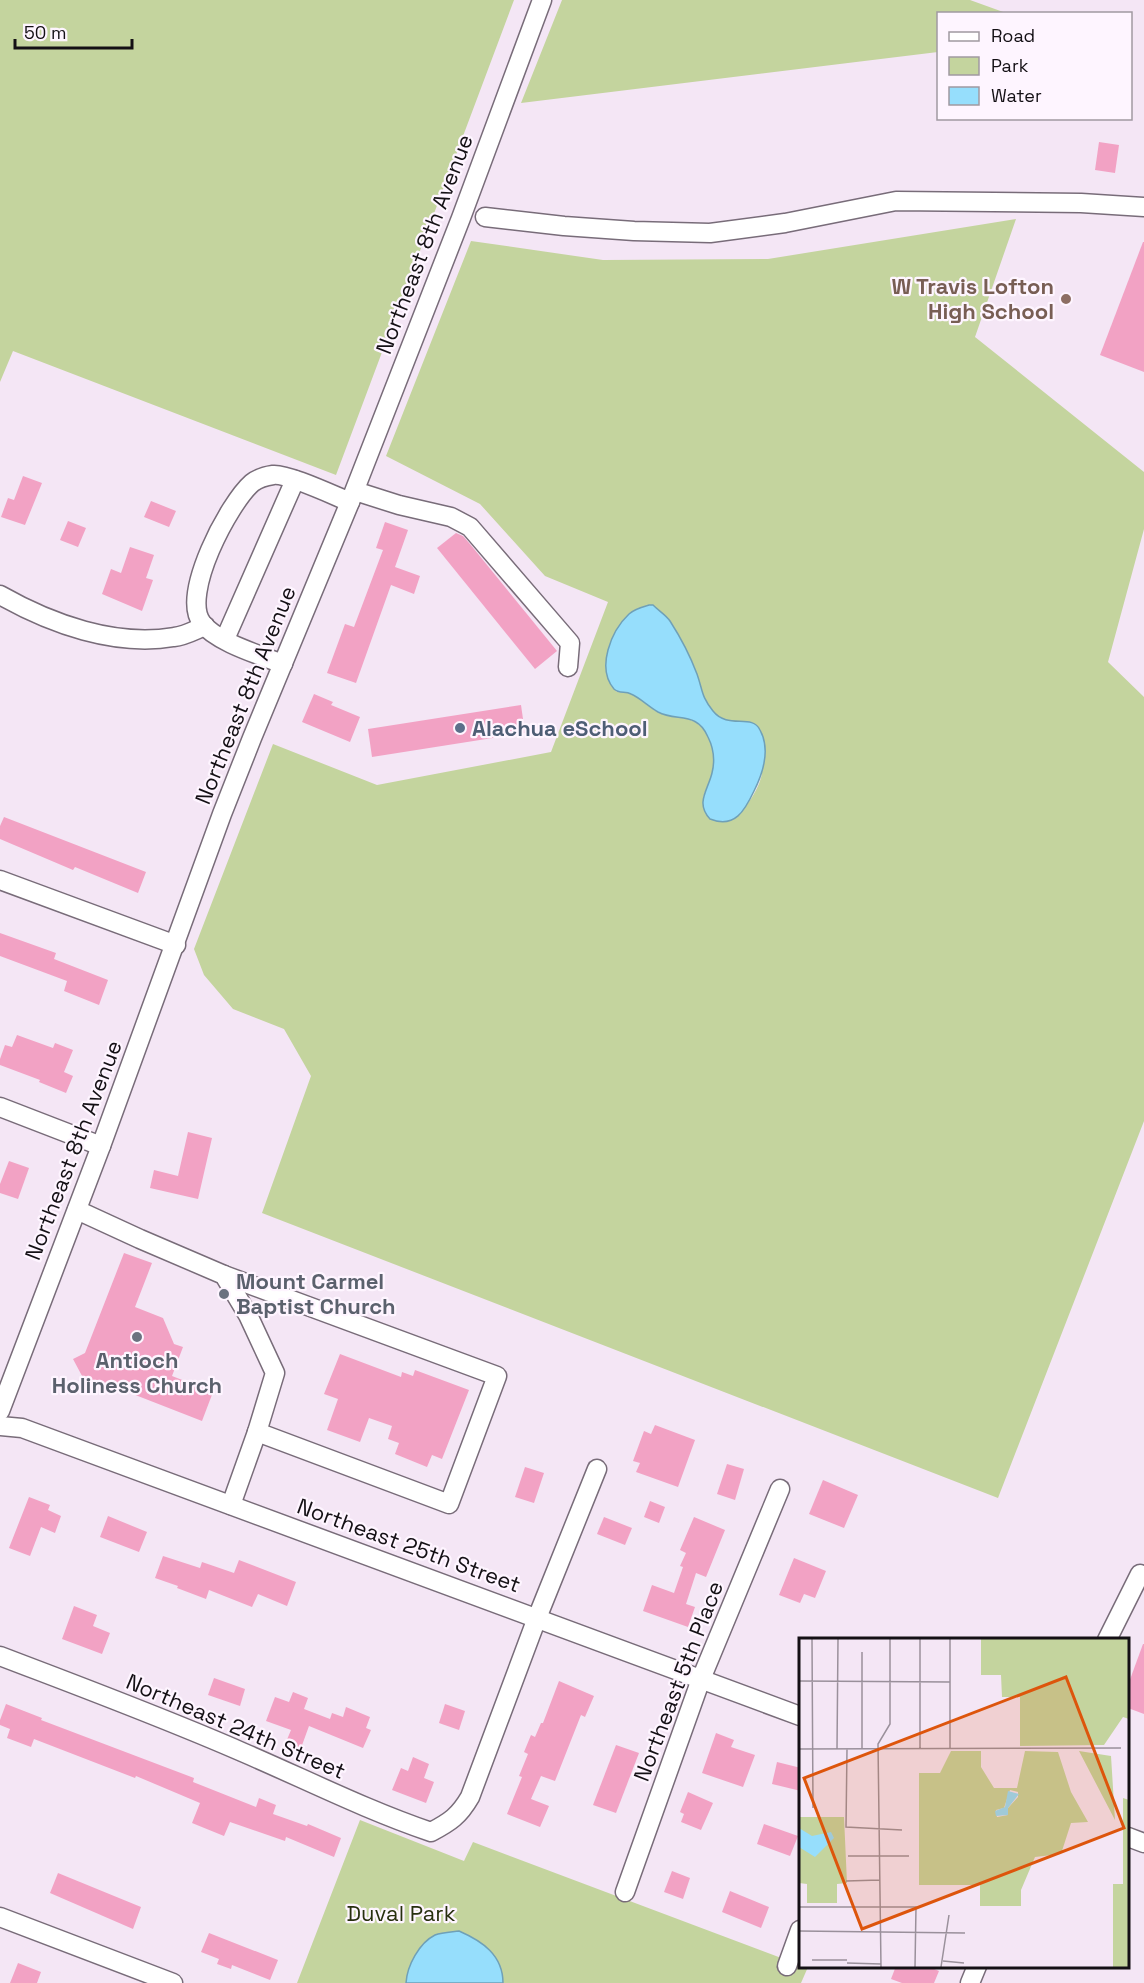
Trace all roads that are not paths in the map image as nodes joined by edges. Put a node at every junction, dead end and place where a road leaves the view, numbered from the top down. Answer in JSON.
{"nodes":[{"id":1,"x":542,"y":0,"type":"edge"},
{"id":2,"x":475,"y":182,"type":"junction"},
{"id":3,"x":1144,"y":207,"type":"edge"},
{"id":4,"x":485,"y":217,"type":"junction"},
{"id":5,"x":455,"y":234,"type":"junction"},
{"id":6,"x":295,"y":480,"type":"junction"},
{"id":7,"x":352,"y":496,"type":"junction"},
{"id":8,"x":0,"y":595,"type":"edge"},
{"id":9,"x":205,"y":626,"type":"junction"},
{"id":10,"x":225,"y":639,"type":"junction"},
{"id":11,"x":283,"y":664,"type":"junction"},
{"id":12,"x":568,"y":667,"type":"dead end"},
{"id":13,"x":0,"y":880,"type":"edge"},
{"id":14,"x":176,"y":945,"type":"junction"},
{"id":15,"x":0,"y":1107,"type":"edge"},
{"id":16,"x":101,"y":1146,"type":"junction"},
{"id":17,"x":77,"y":1210,"type":"junction"},
{"id":18,"x":224,"y":1275,"type":"junction"},
{"id":19,"x":0,"y":1411,"type":"edge"},
{"id":20,"x":0,"y":1426,"type":"edge"},
{"id":21,"x":257,"y":1432,"type":"junction"},
{"id":22,"x":597,"y":1469,"type":"dead end"},
{"id":23,"x":780,"y":1489,"type":"dead end"},
{"id":24,"x":231,"y":1505,"type":"junction"},
{"id":25,"x":1142,"y":1575,"type":"edge"},
{"id":26,"x":537,"y":1618,"type":"junction"},
{"id":27,"x":1108,"y":1638,"type":"edge"},
{"id":28,"x":0,"y":1656,"type":"edge"},
{"id":29,"x":701,"y":1679,"type":"junction"},
{"id":30,"x":799,"y":1715,"type":"edge"},
{"id":31,"x":1129,"y":1837,"type":"edge"},
{"id":32,"x":1144,"y":1843,"type":"edge"},
{"id":33,"x":625,"y":1892,"type":"dead end"},
{"id":34,"x":0,"y":1917,"type":"edge"},
{"id":35,"x":799,"y":1935,"type":"edge"},
{"id":36,"x":787,"y":1966,"type":"dead end"},
{"id":37,"x":975,"y":1968,"type":"edge"},
{"id":38,"x":148,"y":1979,"type":"edge"},
{"id":39,"x":173,"y":1983,"type":"edge"},
{"id":40,"x":970,"y":1983,"type":"edge"}],
"edges":[{"from":1,"to":2,"type":"street","name":"Northeast 8th Avenue"},
{"from":2,"to":4,"type":"street"},
{"from":2,"to":5,"type":"street","name":"Northeast 8th Avenue"},
{"from":3,"to":4,"type":"street"},
{"from":4,"to":5,"type":"street"},
{"from":5,"to":7,"type":"street","name":"Northeast 8th Avenue"},
{"from":6,"to":7,"type":"street"},
{"from":6,"to":9,"type":"street"},
{"from":6,"to":10,"type":"street"},
{"from":7,"to":11,"type":"street","name":"Northeast 8th Avenue"},
{"from":7,"to":12,"type":"street"},
{"from":8,"to":9,"type":"street"},
{"from":9,"to":10,"type":"street"},
{"from":10,"to":11,"type":"street"},
{"from":11,"to":14,"type":"street","name":"Northeast 8th Avenue"},
{"from":13,"to":14,"type":"street"},
{"from":14,"to":16,"type":"street","name":"Northeast 8th Avenue"},
{"from":15,"to":16,"type":"street"},
{"from":16,"to":17,"type":"street","name":"Northeast 8th Avenue"},
{"from":17,"to":18,"type":"street"},
{"from":17,"to":19,"type":"street","name":"Northeast 8th Avenue"},
{"from":18,"to":21,"type":"street"},
{"from":18,"to":21,"type":"street"},
{"from":20,"to":24,"type":"street","name":"Northeast 25th Street"},
{"from":21,"to":24,"type":"street"},
{"from":22,"to":26,"type":"street"},
{"from":23,"to":29,"type":"street","name":"Northeast 5th Place"},
{"from":24,"to":26,"type":"street","name":"Northeast 25th Street"},
{"from":25,"to":27,"type":"street"},
{"from":26,"to":28,"type":"street","name":"Northeast 24th Street"},
{"from":26,"to":29,"type":"street","name":"Northeast 25th Street"},
{"from":29,"to":30,"type":"street","name":"Northeast 25th Street"},
{"from":29,"to":33,"type":"street","name":"Northeast 5th Place"},
{"from":31,"to":32,"type":"street"},
{"from":34,"to":38,"type":"street"},
{"from":35,"to":36,"type":"street"},
{"from":37,"to":40,"type":"street"},
{"from":38,"to":39,"type":"street"}]}
